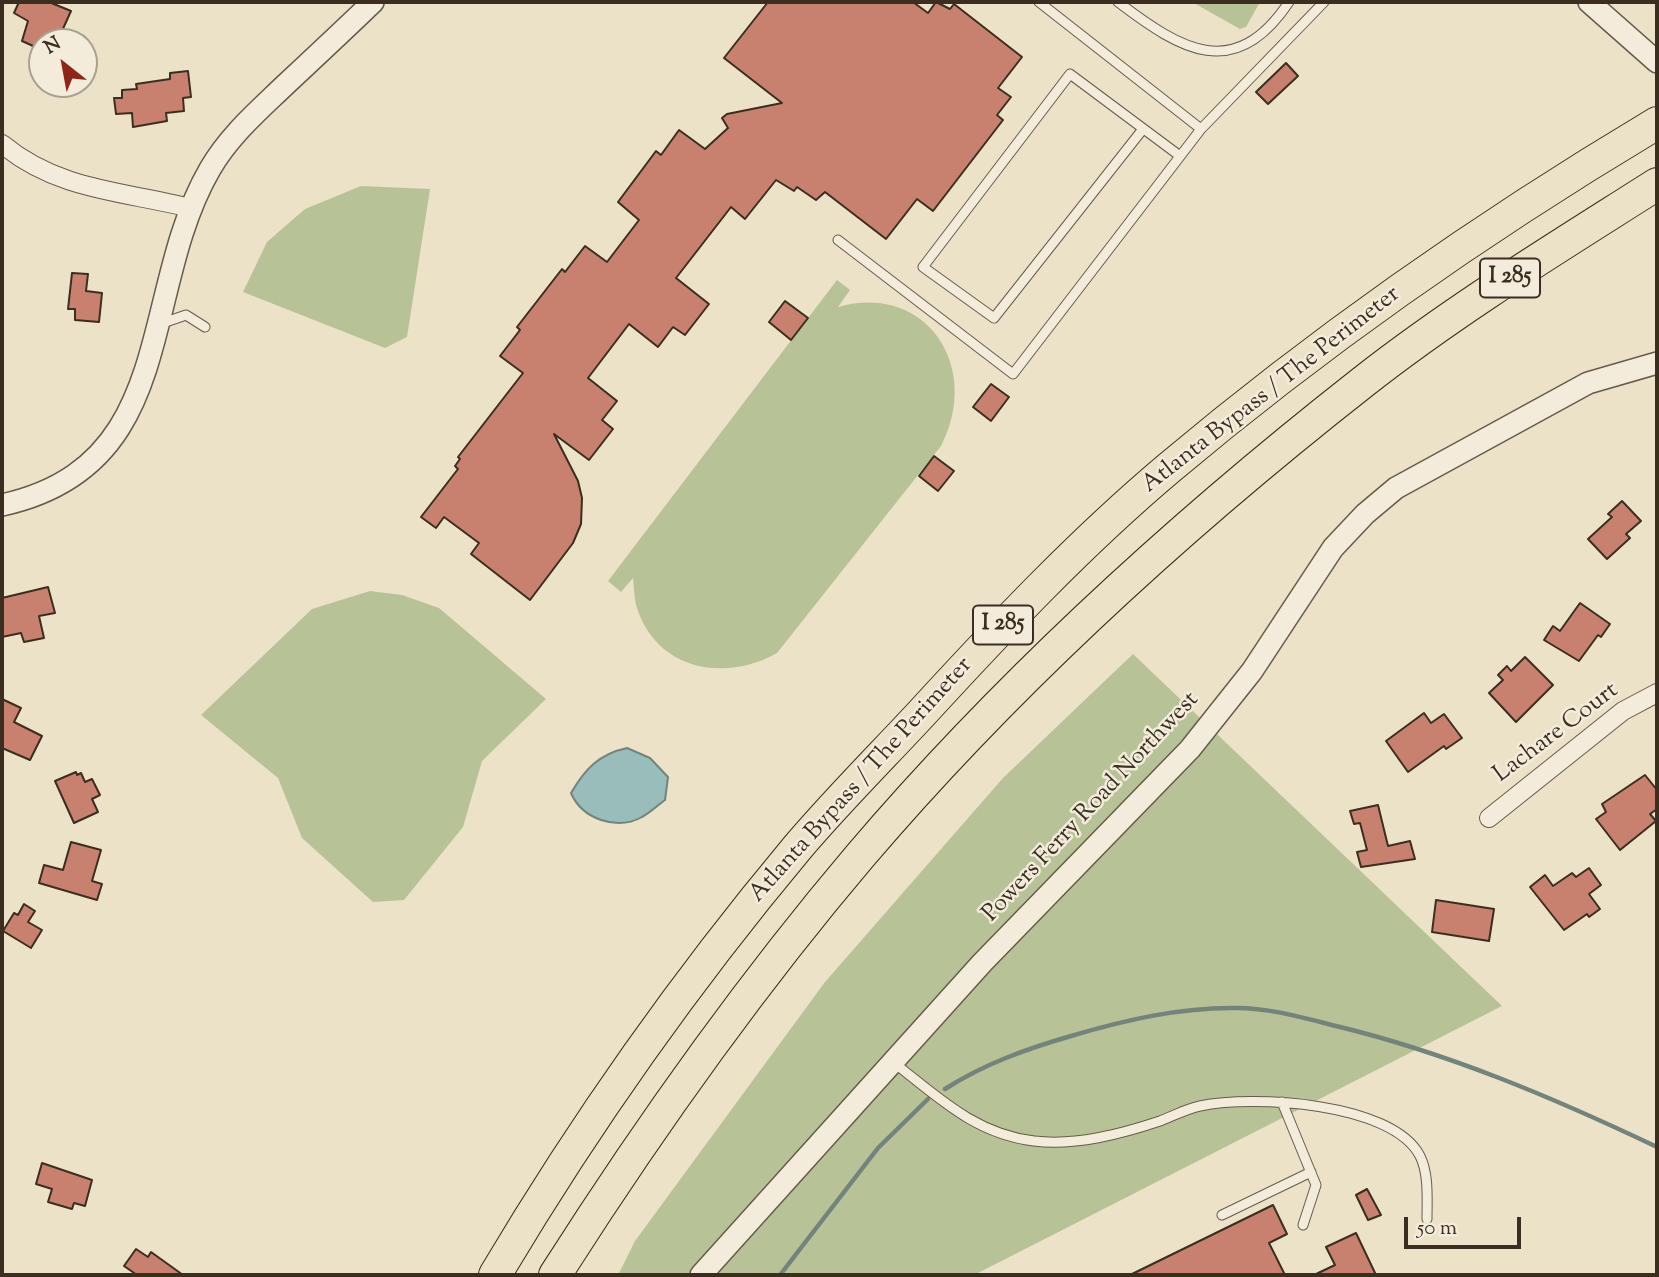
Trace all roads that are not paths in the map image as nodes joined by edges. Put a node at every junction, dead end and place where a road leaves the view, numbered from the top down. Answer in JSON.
{"nodes":[{"id":1,"x":373,"y":2,"type":"edge"},
{"id":2,"x":1039,"y":2,"type":"edge"},
{"id":3,"x":1118,"y":2,"type":"edge"},
{"id":4,"x":1289,"y":2,"type":"edge"},
{"id":5,"x":1324,"y":2,"type":"edge"},
{"id":6,"x":1589,"y":2,"type":"edge"},
{"id":7,"x":1651,"y":56,"type":"edge"},
{"id":8,"x":1657,"y":123,"type":"edge"},
{"id":9,"x":1143,"y":129,"type":"junction"},
{"id":10,"x":1201,"y":129,"type":"junction"},
{"id":11,"x":2,"y":144,"type":"edge"},
{"id":12,"x":1180,"y":156,"type":"junction"},
{"id":13,"x":1657,"y":184,"type":"edge"},
{"id":14,"x":190,"y":208,"type":"junction"},
{"id":15,"x":838,"y":240,"type":"dead end"},
{"id":16,"x":158,"y":324,"type":"junction"},
{"id":17,"x":205,"y":327,"type":"dead end"},
{"id":18,"x":1657,"y":363,"type":"edge"},
{"id":19,"x":2,"y":505,"type":"edge"},
{"id":20,"x":1657,"y":693,"type":"edge"},
{"id":21,"x":1489,"y":818,"type":"dead end"},
{"id":22,"x":892,"y":1062,"type":"junction"},
{"id":23,"x":1282,"y":1102,"type":"junction"},
{"id":24,"x":1311,"y":1172,"type":"junction"},
{"id":25,"x":1222,"y":1215,"type":"dead end"},
{"id":26,"x":1427,"y":1219,"type":"dead end"},
{"id":27,"x":1303,"y":1225,"type":"dead end"},
{"id":28,"x":495,"y":1275,"type":"edge"},
{"id":29,"x":555,"y":1275,"type":"edge"},
{"id":30,"x":701,"y":1275,"type":"edge"}],
"edges":[{"from":1,"to":14,"type":"street"},
{"from":2,"to":10,"type":"lane"},
{"from":3,"to":4,"type":"lane"},
{"from":5,"to":10,"type":"lane"},
{"from":6,"to":7,"type":"street"},
{"from":8,"to":28,"type":"highway","name":"Atlanta Bypass / The Perimeter","number":"I 285"},
{"from":9,"to":9,"type":"lane"},
{"from":9,"to":12,"type":"lane"},
{"from":10,"to":12,"type":"lane"},
{"from":11,"to":14,"type":"street"},
{"from":12,"to":15,"type":"lane"},
{"from":13,"to":29,"type":"highway","name":"Atlanta Bypass / The Perimeter","number":"I 285"},
{"from":14,"to":16,"type":"street"},
{"from":16,"to":17,"type":"lane"},
{"from":16,"to":19,"type":"street"},
{"from":18,"to":22,"type":"street","name":"Powers Ferry Road Northwest"},
{"from":20,"to":21,"type":"street","name":"Lachare Court"},
{"from":22,"to":23,"type":"lane"},
{"from":22,"to":30,"type":"street","name":"Powers Ferry Road Northwest"},
{"from":23,"to":24,"type":"lane"},
{"from":23,"to":26,"type":"lane"},
{"from":24,"to":25,"type":"lane"},
{"from":24,"to":27,"type":"lane"}]}
